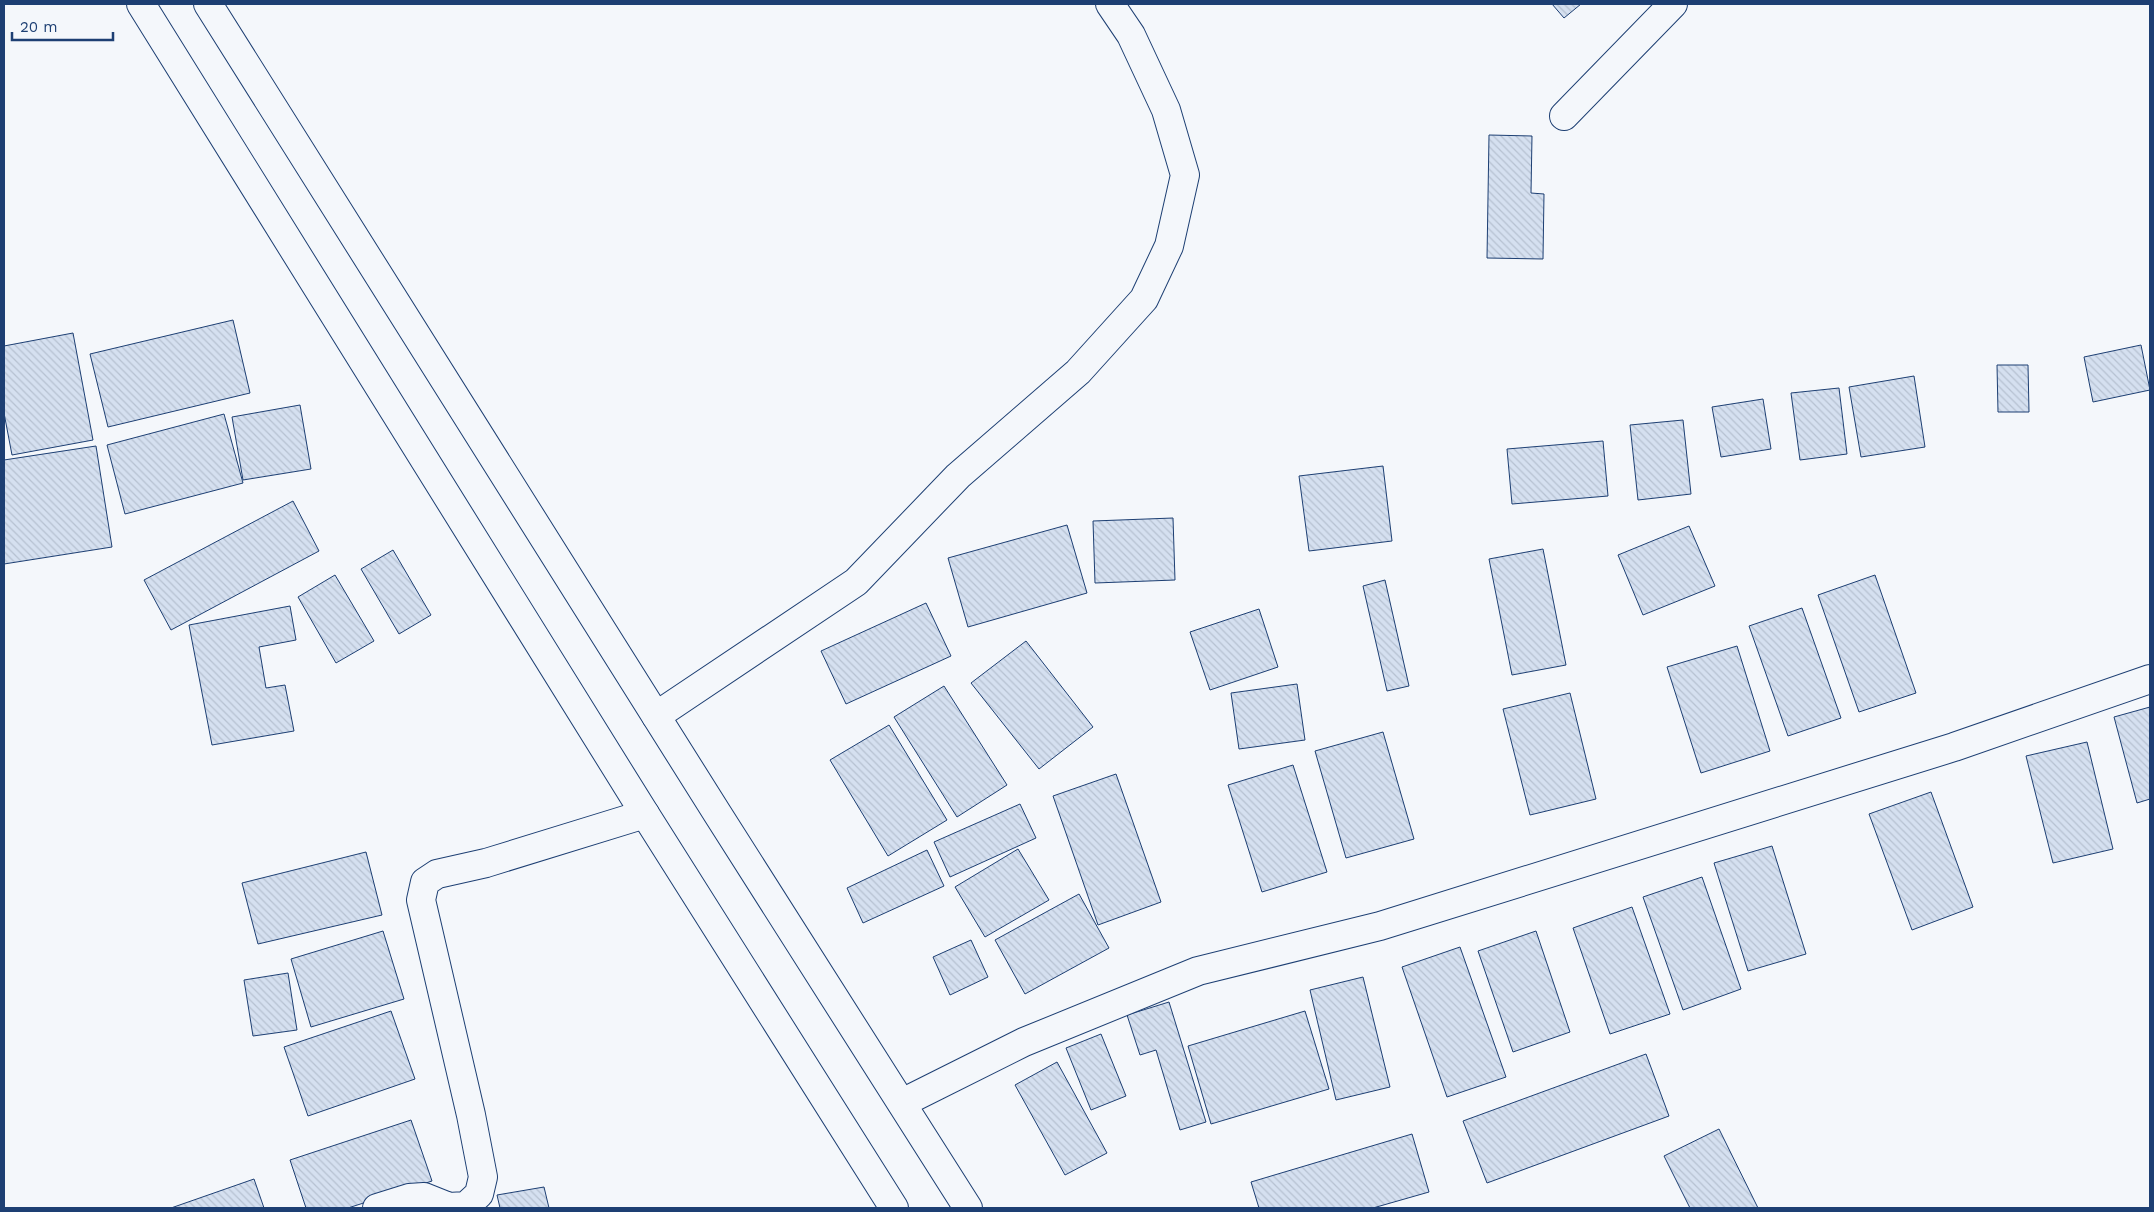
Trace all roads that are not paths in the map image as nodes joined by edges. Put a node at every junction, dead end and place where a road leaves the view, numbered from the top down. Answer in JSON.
{"nodes":[{"id":1,"x":140,"y":4,"type":"edge"},
{"id":2,"x":208,"y":4,"type":"edge"},
{"id":3,"x":1110,"y":4,"type":"edge"},
{"id":4,"x":1673,"y":4,"type":"edge"},
{"id":5,"x":1564,"y":116,"type":"dead end"},
{"id":6,"x":2150,"y":679,"type":"edge"},
{"id":7,"x":656,"y":716,"type":"junction"},
{"id":8,"x":645,"y":814,"type":"junction"},
{"id":9,"x":902,"y":1103,"type":"junction"},
{"id":10,"x":377,"y":1208,"type":"edge"},
{"id":11,"x":894,"y":1208,"type":"edge"},
{"id":12,"x":968,"y":1208,"type":"edge"}],
"edges":[{"from":1,"to":8,"type":"main road"},
{"from":2,"to":7,"type":"main road"},
{"from":3,"to":7,"type":"main road"},
{"from":4,"to":5,"type":"main road"},
{"from":6,"to":9,"type":"main road"},
{"from":7,"to":9,"type":"main road"},
{"from":8,"to":10,"type":"main road"},
{"from":8,"to":11,"type":"main road"},
{"from":9,"to":12,"type":"main road"}]}
